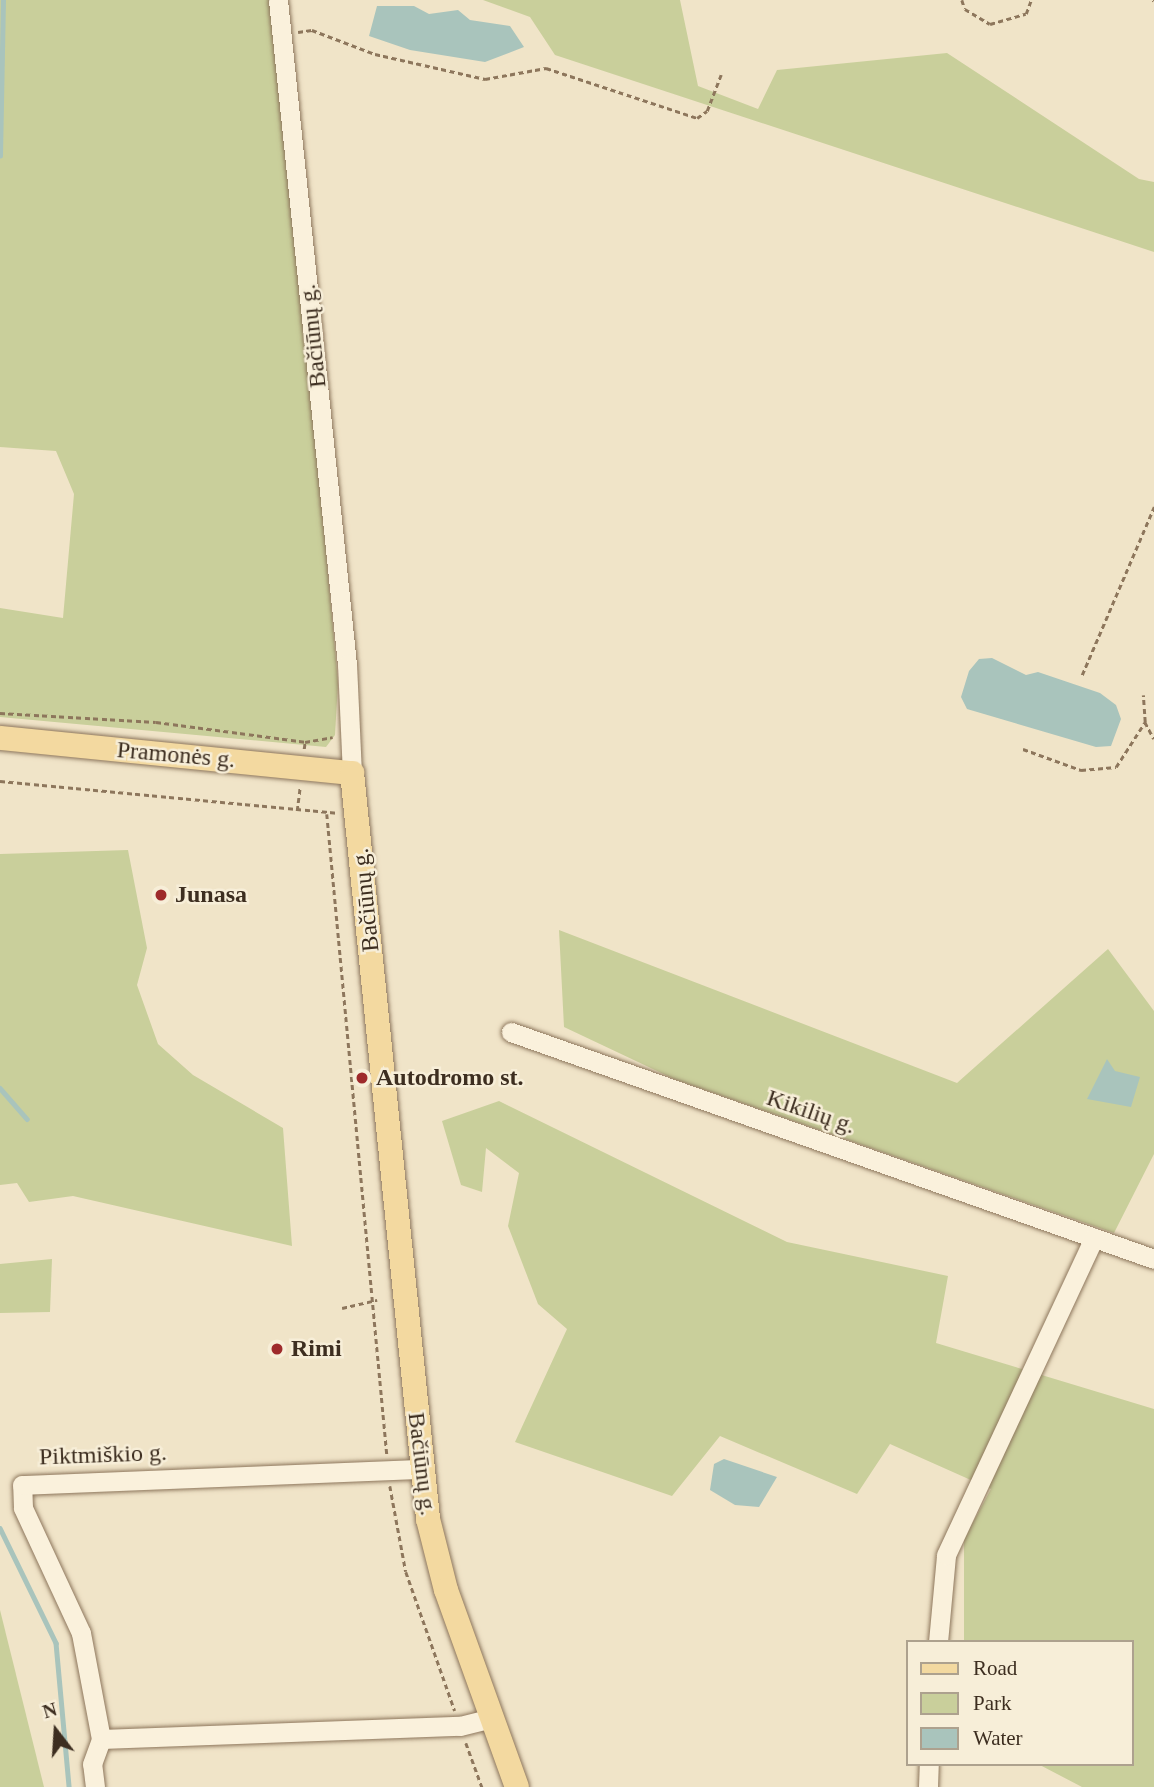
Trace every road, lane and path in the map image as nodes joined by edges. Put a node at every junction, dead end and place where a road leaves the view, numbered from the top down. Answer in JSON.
{"nodes":[{"id":1,"x":278,"y":0,"type":"edge"},
{"id":2,"x":962,"y":0,"type":"edge"},
{"id":3,"x":1031,"y":0,"type":"edge"},
{"id":4,"x":281,"y":35,"type":"junction"},
{"id":5,"x":721,"y":75,"type":"dead end"},
{"id":6,"x":1154,"y":507,"type":"edge"},
{"id":7,"x":1082,"y":675,"type":"dead end"},
{"id":8,"x":1143,"y":695,"type":"dead end"},
{"id":9,"x":0,"y":713,"type":"edge"},
{"id":10,"x":1145,"y":722,"type":"junction"},
{"id":11,"x":0,"y":738,"type":"edge"},
{"id":12,"x":1154,"y":739,"type":"edge"},
{"id":13,"x":305,"y":742,"type":"dead end"},
{"id":14,"x":1023,"y":749,"type":"dead end"},
{"id":15,"x":352,"y":774,"type":"junction"},
{"id":16,"x":0,"y":781,"type":"edge"},
{"id":17,"x":357,"y":811,"type":"junction"},
{"id":18,"x":327,"y":814,"type":"junction"},
{"id":19,"x":512,"y":1032,"type":"dead end"},
{"id":20,"x":1094,"y":1238,"type":"junction"},
{"id":21,"x":1154,"y":1259,"type":"edge"},
{"id":22,"x":377,"y":1300,"type":"junction"},
{"id":23,"x":342,"y":1307,"type":"dead end"},
{"id":24,"x":421,"y":1469,"type":"junction"},
{"id":25,"x":388,"y":1471,"type":"junction"},
{"id":26,"x":938,"y":1640,"type":"edge"},
{"id":27,"x":492,"y":1718,"type":"junction"},
{"id":28,"x":460,"y":1726,"type":"junction"},
{"id":29,"x":101,"y":1739,"type":"junction"},
{"id":30,"x":929,"y":1766,"type":"edge"},
{"id":31,"x":95,"y":1787,"type":"edge"},
{"id":32,"x":482,"y":1787,"type":"edge"},
{"id":33,"x":517,"y":1787,"type":"edge"},
{"id":34,"x":928,"y":1787,"type":"edge"}],
"edges":[{"from":1,"to":4,"type":"street","name":"Bačiūnų g."},
{"from":2,"to":3,"type":"path"},
{"from":4,"to":5,"type":"path"},
{"from":4,"to":15,"type":"street","name":"Bačiūnų g."},
{"from":6,"to":7,"type":"path"},
{"from":8,"to":10,"type":"path"},
{"from":9,"to":13,"type":"path"},
{"from":10,"to":12,"type":"path"},
{"from":10,"to":14,"type":"path"},
{"from":11,"to":15,"type":"main road","name":"Pramonės g."},
{"from":15,"to":17,"type":"main road","name":"Bačiūnų g."},
{"from":16,"to":18,"type":"path"},
{"from":17,"to":18,"type":"path"},
{"from":17,"to":24,"type":"main road","name":"Bačiūnų g."},
{"from":18,"to":22,"type":"path"},
{"from":19,"to":20,"type":"street","name":"Kikilių g."},
{"from":20,"to":21,"type":"street","name":"Kikilių g."},
{"from":20,"to":26,"type":"street"},
{"from":22,"to":23,"type":"path"},
{"from":22,"to":25,"type":"path"},
{"from":24,"to":25,"type":"street","name":"Piktmiškio g."},
{"from":24,"to":27,"type":"main road","name":"Bačiūnų g."},
{"from":25,"to":28,"type":"path"},
{"from":25,"to":29,"type":"street","name":"Piktmiškio g."},
{"from":27,"to":28,"type":"street"},
{"from":27,"to":33,"type":"main road","name":"Bačiūnų g."},
{"from":28,"to":29,"type":"street"},
{"from":28,"to":32,"type":"path"},
{"from":29,"to":31,"type":"street","name":"Piktmiškio g."},
{"from":30,"to":34,"type":"street"}]}
